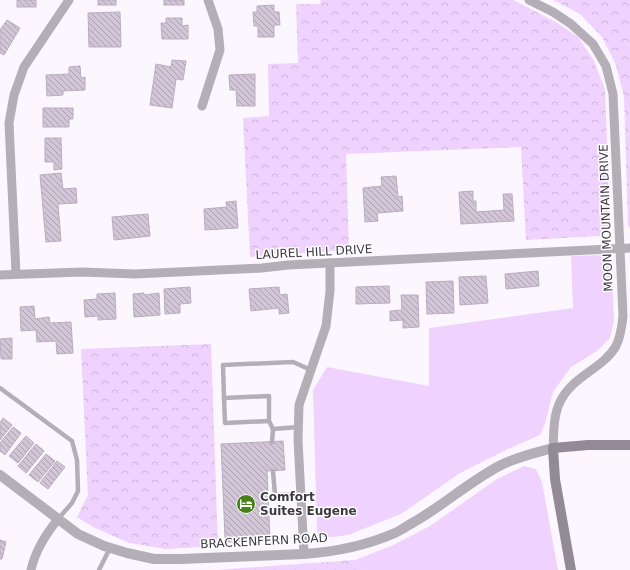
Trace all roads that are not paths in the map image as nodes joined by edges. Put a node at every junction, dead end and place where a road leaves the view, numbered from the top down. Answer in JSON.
{"nodes":[{"id":1,"x":69,"y":0,"type":"edge"},
{"id":2,"x":208,"y":0,"type":"edge"},
{"id":3,"x":529,"y":0,"type":"edge"},
{"id":4,"x":202,"y":106,"type":"dead end"},
{"id":5,"x":4,"y":123,"type":"edge"},
{"id":6,"x":619,"y":248,"type":"junction"},
{"id":7,"x":630,"y":248,"type":"edge"},
{"id":8,"x":330,"y":263,"type":"junction"},
{"id":9,"x":16,"y":274,"type":"junction"},
{"id":10,"x":0,"y":275,"type":"edge"},
{"id":11,"x":311,"y":370,"type":"junction"},
{"id":12,"x":0,"y":388,"type":"edge"},
{"id":13,"x":224,"y":398,"type":"junction"},
{"id":14,"x":270,"y":422,"type":"junction"},
{"id":15,"x":299,"y":427,"type":"junction"},
{"id":16,"x":273,"y":429,"type":"junction"},
{"id":17,"x":272,"y":442,"type":"dead end"},
{"id":18,"x":630,"y":445,"type":"edge"},
{"id":19,"x":553,"y":448,"type":"junction"},
{"id":20,"x":273,"y":471,"type":"dead end"},
{"id":21,"x":0,"y":475,"type":"edge"},
{"id":22,"x":301,"y":494,"type":"junction"},
{"id":23,"x":58,"y":519,"type":"junction"},
{"id":24,"x":110,"y":548,"type":"junction"},
{"id":25,"x":304,"y":554,"type":"junction"},
{"id":26,"x":31,"y":570,"type":"edge"},
{"id":27,"x":99,"y":570,"type":"edge"},
{"id":28,"x":571,"y":570,"type":"edge"}],
"edges":[{"from":1,"to":5,"type":"street"},
{"from":2,"to":4,"type":"street"},
{"from":3,"to":6,"type":"street","name":"MOON MOUNTAIN DRIVE"},
{"from":5,"to":9,"type":"street"},
{"from":6,"to":7,"type":"street","name":"LAUREL HILL DRIVE"},
{"from":6,"to":8,"type":"street","name":"LAUREL HILL DRIVE"},
{"from":6,"to":19,"type":"street","name":"MOON MOUNTAIN DRIVE"},
{"from":8,"to":9,"type":"street","name":"LAUREL HILL DRIVE"},
{"from":8,"to":11,"type":"street"},
{"from":9,"to":10,"type":"street","name":"LAUREL HILL DRIVE"},
{"from":11,"to":13,"type":"lane"},
{"from":11,"to":15,"type":"street"},
{"from":12,"to":23,"type":"lane"},
{"from":13,"to":14,"type":"lane"},
{"from":13,"to":14,"type":"lane"},
{"from":14,"to":16,"type":"lane"},
{"from":15,"to":16,"type":"lane"},
{"from":15,"to":22,"type":"street"},
{"from":16,"to":17,"type":"lane"},
{"from":18,"to":19,"type":"main road"},
{"from":19,"to":25,"type":"street","name":"BRACKENFERN ROAD"},
{"from":19,"to":28,"type":"main road"},
{"from":20,"to":22,"type":"lane"},
{"from":21,"to":23,"type":"street","name":"BRACKENFERN ROAD"},
{"from":22,"to":25,"type":"street"},
{"from":23,"to":24,"type":"street","name":"BRACKENFERN ROAD"},
{"from":23,"to":26,"type":"street"},
{"from":24,"to":25,"type":"street","name":"BRACKENFERN ROAD"},
{"from":24,"to":27,"type":"lane"}]}
